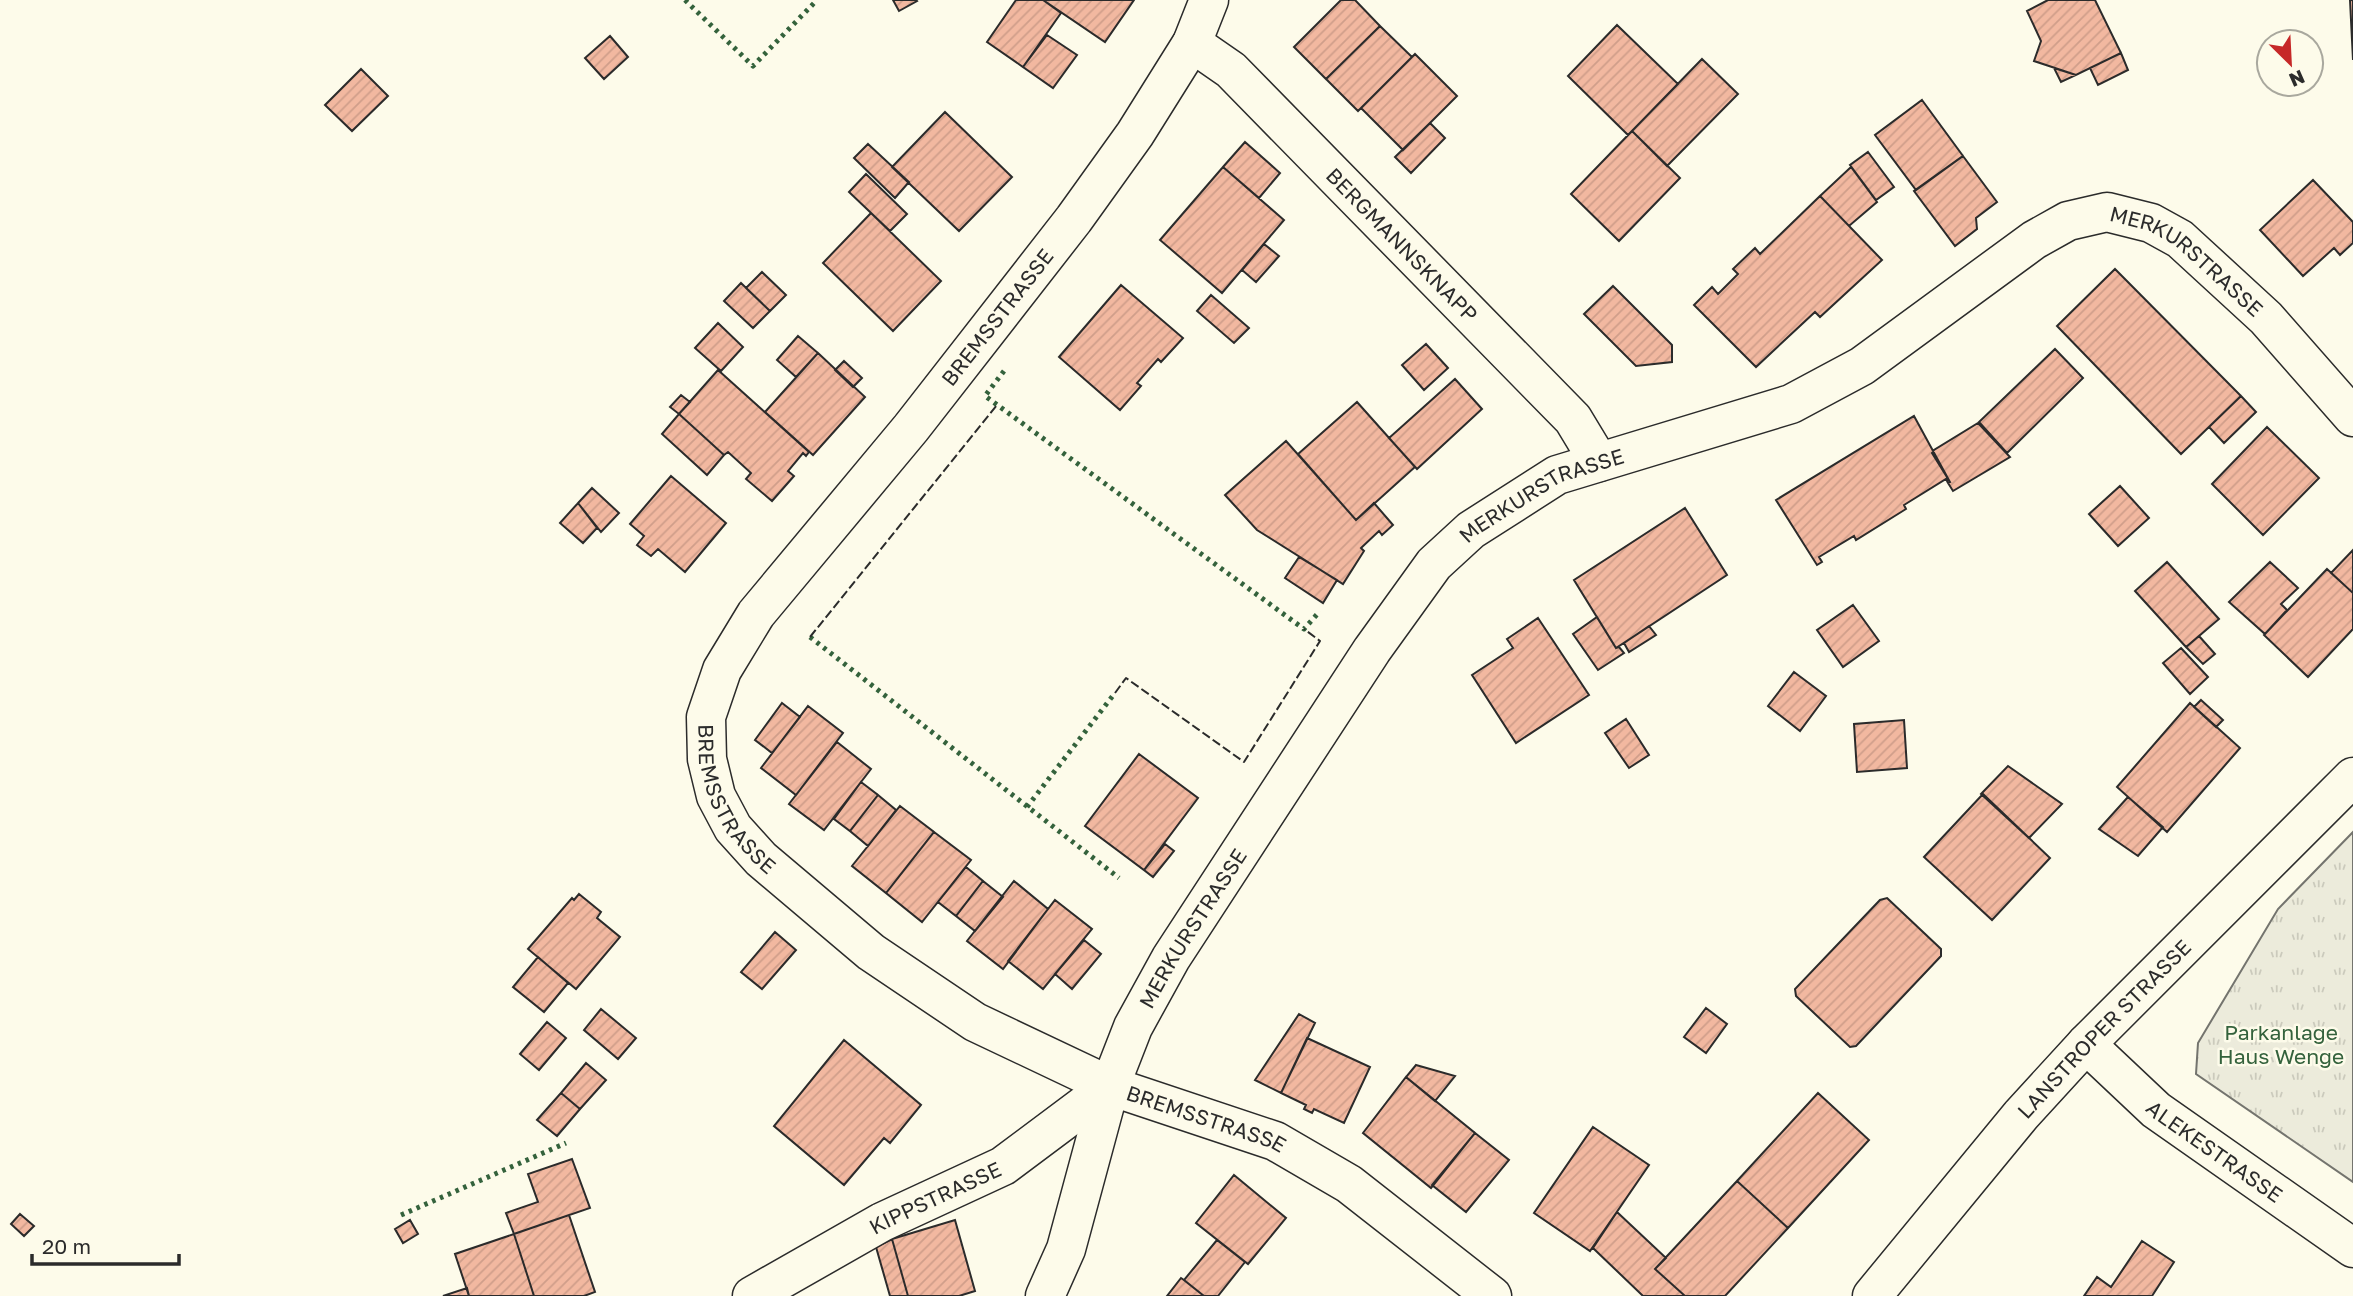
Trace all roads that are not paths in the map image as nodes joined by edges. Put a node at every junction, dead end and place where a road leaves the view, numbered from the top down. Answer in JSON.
{"nodes":[{"id":1,"x":1209,"y":0,"type":"edge"},
{"id":2,"x":1192,"y":43,"type":"junction"},
{"id":3,"x":2353,"y":417,"type":"edge"},
{"id":4,"x":1599,"y":462,"type":"junction"},
{"id":5,"x":2353,"y":777,"type":"edge"},
{"id":6,"x":2086,"y":1044,"type":"junction"},
{"id":7,"x":1110,"y":1086,"type":"junction"},
{"id":8,"x":2353,"y":1248,"type":"edge"},
{"id":9,"x":752,"y":1296,"type":"edge"},
{"id":10,"x":1045,"y":1296,"type":"edge"},
{"id":11,"x":1493,"y":1296,"type":"edge"},
{"id":12,"x":1872,"y":1296,"type":"edge"}],
"edges":[{"from":1,"to":2,"type":"street","name":"BREMSSTRASSE"},
{"from":2,"to":4,"type":"street","name":"BERGMANNSKNAPP"},
{"from":2,"to":7,"type":"street","name":"BREMSSTRASSE"},
{"from":3,"to":4,"type":"street","name":"MERKURSTRASSE"},
{"from":4,"to":7,"type":"street","name":"MERKURSTRASSE"},
{"from":5,"to":6,"type":"street","name":"LANSTROPER STRASSE"},
{"from":6,"to":8,"type":"street","name":"ALEKESTRASSE"},
{"from":6,"to":12,"type":"street","name":"LANSTROPER STRASSE"},
{"from":7,"to":9,"type":"street","name":"KIPPSTRASSE"},
{"from":7,"to":10,"type":"street","name":"MERKURSTRASSE"},
{"from":7,"to":11,"type":"street","name":"BREMSSTRASSE"}]}
